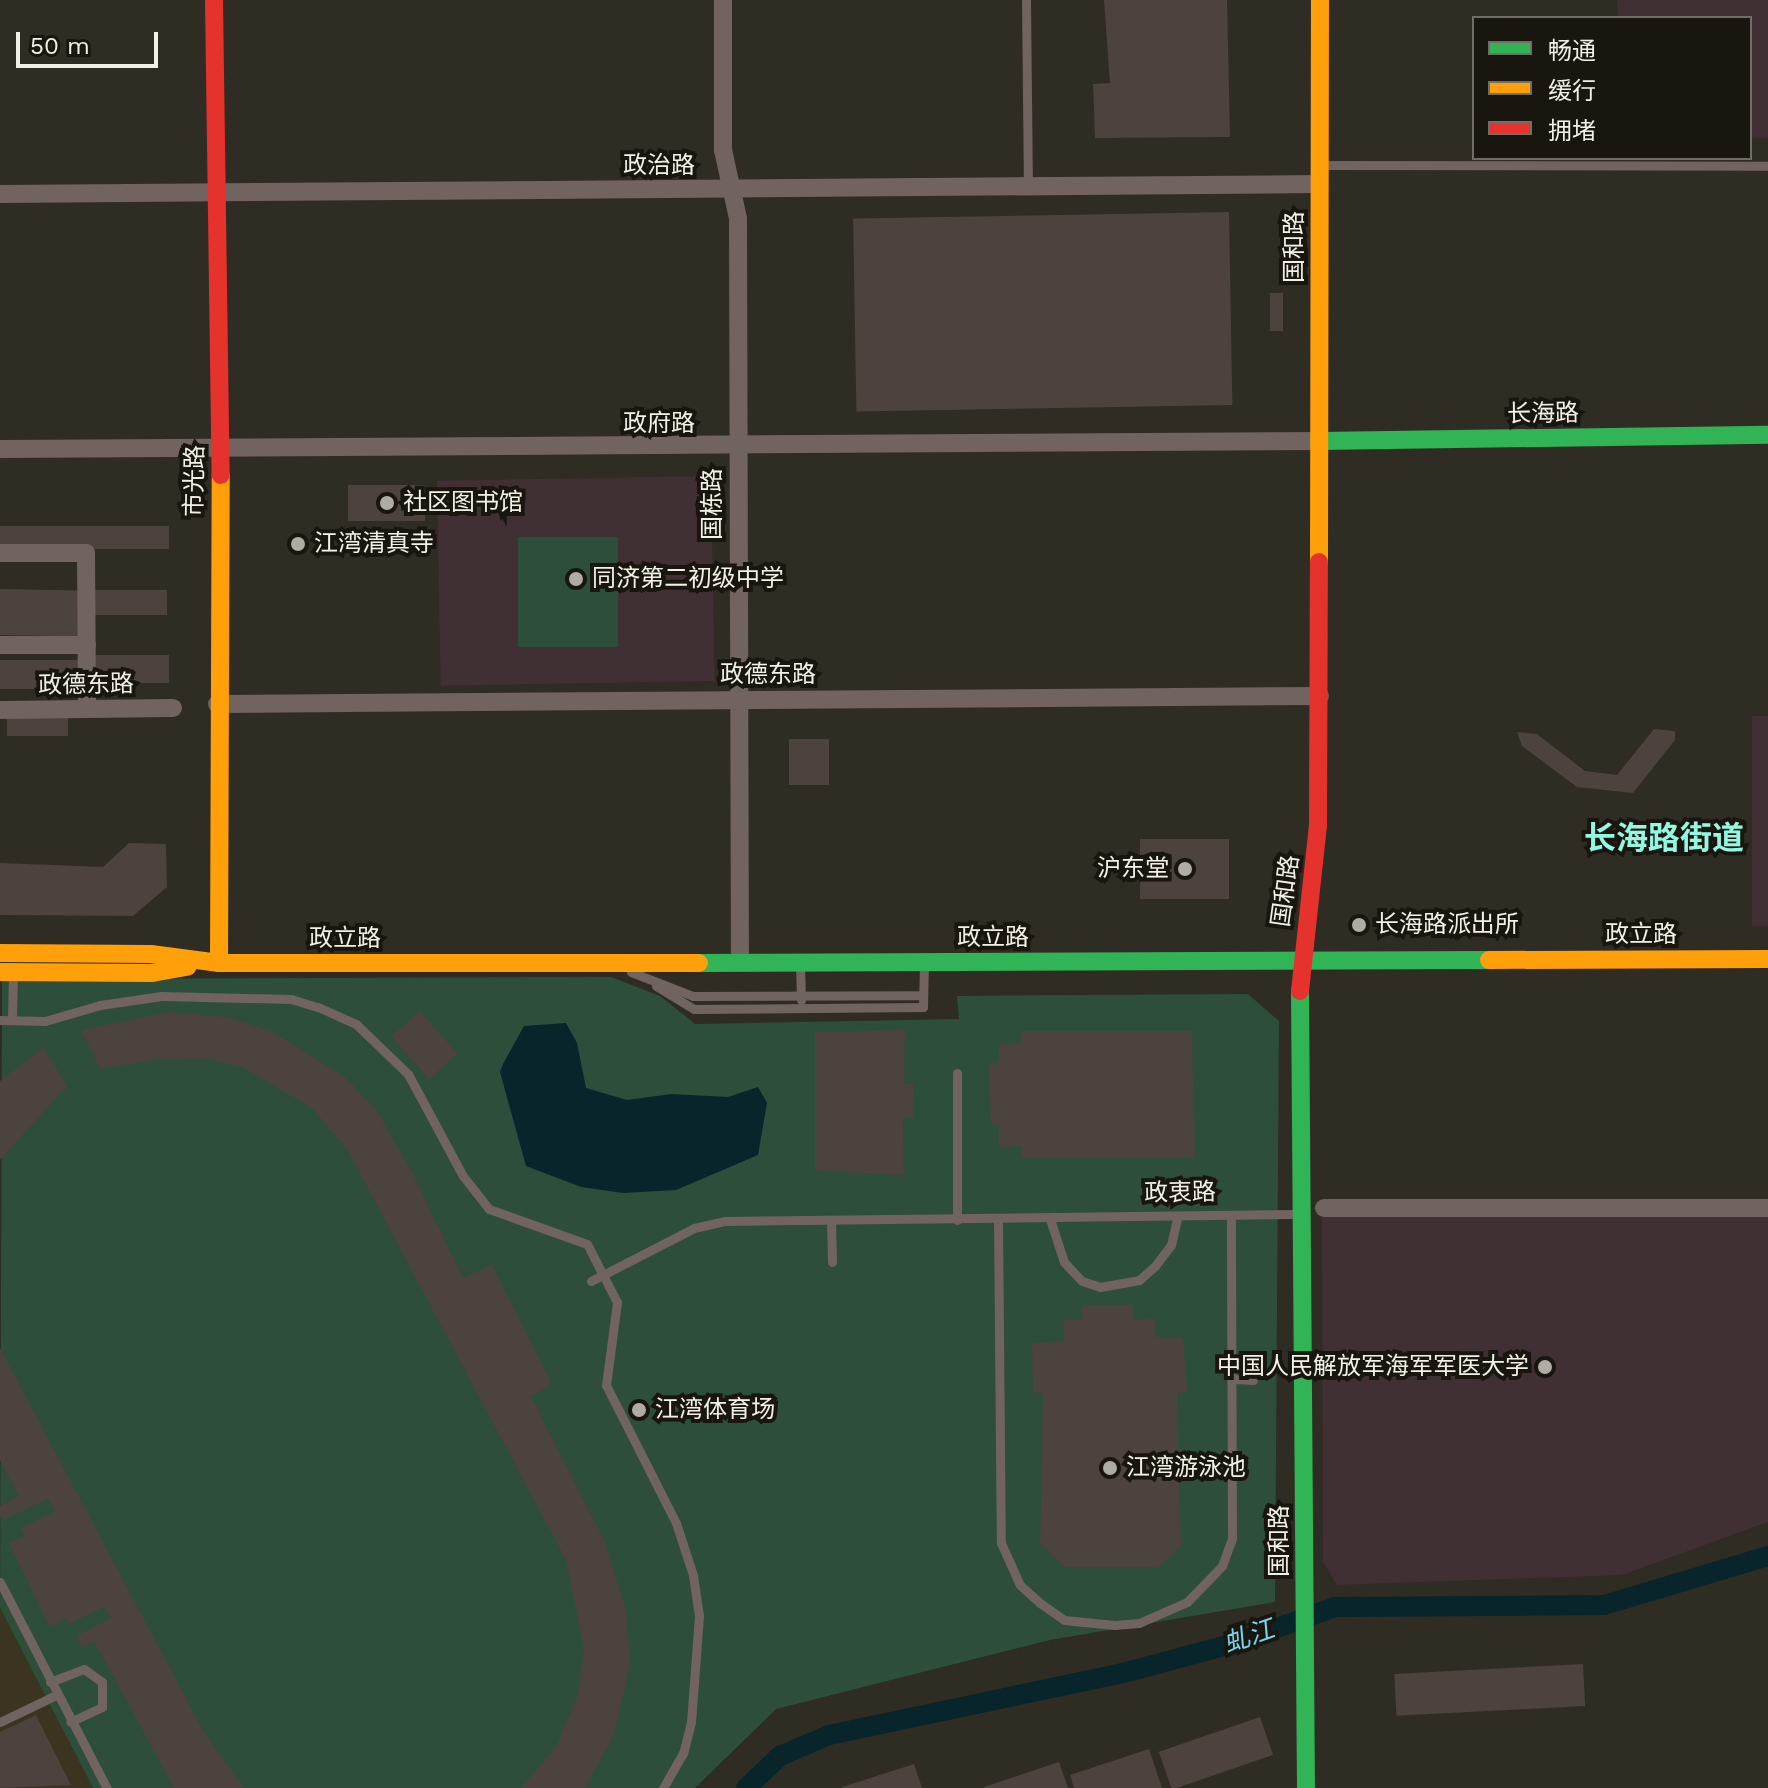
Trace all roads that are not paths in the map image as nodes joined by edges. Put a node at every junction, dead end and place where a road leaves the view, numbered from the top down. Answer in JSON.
{"nodes":[{"id":1,"x":214,"y":0,"type":"edge"},
{"id":2,"x":723,"y":0,"type":"edge"},
{"id":3,"x":1026,"y":0,"type":"edge"},
{"id":4,"x":1320,"y":0,"type":"edge"},
{"id":5,"x":1319,"y":165,"type":"junction"},
{"id":6,"x":1768,"y":166,"type":"edge"},
{"id":7,"x":1028,"y":184,"type":"junction"},
{"id":8,"x":1318,"y":184,"type":"junction"},
{"id":9,"x":730,"y":189,"type":"junction"},
{"id":10,"x":216,"y":193,"type":"junction"},
{"id":11,"x":0,"y":194,"type":"edge"},
{"id":12,"x":1768,"y":435,"type":"edge"},
{"id":13,"x":1319,"y":441,"type":"junction"},
{"id":14,"x":737,"y":448,"type":"junction"},
{"id":15,"x":0,"y":449,"type":"edge"},
{"id":16,"x":221,"y":451,"type":"junction"},
{"id":17,"x":0,"y":553,"type":"edge"},
{"id":18,"x":0,"y":645,"type":"edge"},
{"id":19,"x":87,"y":645,"type":"junction"},
{"id":20,"x":1320,"y":696,"type":"junction"},
{"id":21,"x":736,"y":700,"type":"junction"},
{"id":22,"x":217,"y":704,"type":"junction"},
{"id":23,"x":173,"y":708,"type":"dead end"},
{"id":24,"x":87,"y":709,"type":"junction"},
{"id":25,"x":0,"y":710,"type":"edge"},
{"id":26,"x":0,"y":953,"type":"edge"},
{"id":27,"x":1768,"y":959,"type":"edge"},
{"id":28,"x":1300,"y":961,"type":"junction"},
{"id":29,"x":800,"y":962,"type":"junction"},
{"id":30,"x":924,"y":962,"type":"junction"},
{"id":31,"x":219,"y":963,"type":"junction"},
{"id":32,"x":597,"y":963,"type":"junction"},
{"id":33,"x":740,"y":963,"type":"junction"},
{"id":34,"x":7,"y":972,"type":"edge"},
{"id":35,"x":647,"y":979,"type":"junction"},
{"id":36,"x":801,"y":995,"type":"junction"},
{"id":37,"x":923,"y":995,"type":"junction"},
{"id":38,"x":802,"y":1007,"type":"junction"},
{"id":39,"x":12,"y":1018,"type":"junction"},
{"id":40,"x":0,"y":1020,"type":"edge"},
{"id":41,"x":957,"y":1073,"type":"dead end"},
{"id":42,"x":1324,"y":1208,"type":"joint"},
{"id":43,"x":1768,"y":1208,"type":"edge"},
{"id":44,"x":1303,"y":1213,"type":"junction"},
{"id":45,"x":1231,"y":1216,"type":"junction"},
{"id":46,"x":1177,"y":1218,"type":"junction"},
{"id":47,"x":998,"y":1219,"type":"junction"},
{"id":48,"x":1050,"y":1219,"type":"junction"},
{"id":49,"x":831,"y":1220,"type":"junction"},
{"id":50,"x":957,"y":1220,"type":"junction"},
{"id":51,"x":832,"y":1262,"type":"dead end"},
{"id":52,"x":605,"y":1275,"type":"junction"},
{"id":53,"x":591,"y":1281,"type":"dead end"},
{"id":54,"x":1233,"y":1379,"type":"junction"},
{"id":55,"x":1253,"y":1380,"type":"dead end"},
{"id":56,"x":0,"y":1582,"type":"edge"},
{"id":57,"x":50,"y":1682,"type":"junction"},
{"id":58,"x":56,"y":1695,"type":"junction"},
{"id":59,"x":0,"y":1722,"type":"edge"},
{"id":60,"x":70,"y":1722,"type":"junction"},
{"id":61,"x":107,"y":1788,"type":"edge"},
{"id":62,"x":663,"y":1788,"type":"edge"},
{"id":63,"x":1306,"y":1788,"type":"edge"}],
"edges":[{"from":1,"to":10,"type":"street","name":"市光路"},
{"from":2,"to":9,"type":"street","name":"国栋路"},
{"from":3,"to":7,"type":"lane"},
{"from":4,"to":5,"type":"street","name":"国和路"},
{"from":5,"to":6,"type":"lane"},
{"from":5,"to":8,"type":"street","name":"国和路"},
{"from":7,"to":8,"type":"street","name":"政治路"},
{"from":7,"to":9,"type":"street","name":"政治路"},
{"from":8,"to":13,"type":"street","name":"国和路"},
{"from":9,"to":10,"type":"street","name":"政治路"},
{"from":9,"to":14,"type":"street","name":"国栋路"},
{"from":10,"to":11,"type":"street","name":"政治路"},
{"from":10,"to":16,"type":"street","name":"市光路"},
{"from":12,"to":13,"type":"street","name":"长海路"},
{"from":13,"to":14,"type":"street","name":"政府路"},
{"from":13,"to":20,"type":"street","name":"国和路"},
{"from":14,"to":16,"type":"street","name":"政府路"},
{"from":14,"to":21,"type":"street","name":"国栋路"},
{"from":15,"to":16,"type":"street","name":"政府路"},
{"from":16,"to":22,"type":"street","name":"市光路"},
{"from":17,"to":19,"type":"street"},
{"from":18,"to":19,"type":"street"},
{"from":19,"to":24,"type":"street"},
{"from":20,"to":21,"type":"street","name":"政德东路"},
{"from":20,"to":28,"type":"street","name":"国和路"},
{"from":21,"to":22,"type":"street","name":"政德东路"},
{"from":21,"to":33,"type":"street","name":"国栋路"},
{"from":22,"to":31,"type":"street","name":"市光路"},
{"from":23,"to":24,"type":"street","name":"政德东路"},
{"from":24,"to":25,"type":"street","name":"政德东路"},
{"from":26,"to":31,"type":"street","name":"政立路"},
{"from":27,"to":28,"type":"street","name":"政立路"},
{"from":28,"to":30,"type":"street","name":"政立路"},
{"from":28,"to":44,"type":"street","name":"国和路"},
{"from":29,"to":30,"type":"street","name":"政立路"},
{"from":29,"to":33,"type":"street","name":"政立路"},
{"from":29,"to":36,"type":"lane"},
{"from":30,"to":37,"type":"lane"},
{"from":31,"to":32,"type":"street","name":"政立路"},
{"from":31,"to":34,"type":"street","name":"政立路"},
{"from":32,"to":33,"type":"street","name":"政立路"},
{"from":32,"to":35,"type":"lane"},
{"from":34,"to":39,"type":"lane"},
{"from":35,"to":36,"type":"lane"},
{"from":35,"to":38,"type":"lane"},
{"from":36,"to":37,"type":"lane"},
{"from":36,"to":38,"type":"lane"},
{"from":37,"to":38,"type":"lane"},
{"from":39,"to":40,"type":"lane"},
{"from":39,"to":52,"type":"lane"},
{"from":41,"to":50,"type":"lane"},
{"from":42,"to":43,"type":"street","name":"政衷路"},
{"from":42,"to":44,"type":"lane","name":"政衷路"},
{"from":44,"to":45,"type":"lane","name":"政衷路"},
{"from":44,"to":63,"type":"street","name":"国和路"},
{"from":45,"to":46,"type":"lane","name":"政衷路"},
{"from":45,"to":54,"type":"lane"},
{"from":46,"to":48,"type":"lane","name":"政衷路"},
{"from":46,"to":48,"type":"lane"},
{"from":47,"to":48,"type":"lane","name":"政衷路"},
{"from":47,"to":50,"type":"lane","name":"政衷路"},
{"from":47,"to":54,"type":"lane"},
{"from":49,"to":50,"type":"lane","name":"政衷路"},
{"from":49,"to":51,"type":"lane"},
{"from":49,"to":52,"type":"lane","name":"政衷路"},
{"from":52,"to":53,"type":"lane","name":"政衷路"},
{"from":52,"to":62,"type":"lane"},
{"from":54,"to":55,"type":"lane"},
{"from":56,"to":57,"type":"lane"},
{"from":57,"to":58,"type":"lane"},
{"from":57,"to":60,"type":"lane"},
{"from":58,"to":59,"type":"lane"},
{"from":58,"to":60,"type":"lane"},
{"from":60,"to":61,"type":"lane"}]}
